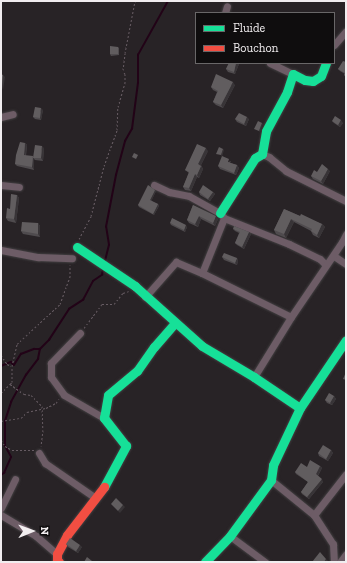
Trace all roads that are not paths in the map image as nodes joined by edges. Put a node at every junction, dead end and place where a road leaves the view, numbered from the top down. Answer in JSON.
{"nodes":[{"id":1,"x":346,"y":31,"type":"edge"},
{"id":2,"x":335,"y":44,"type":"edge"},
{"id":3,"x":272,"y":64,"type":"edge"},
{"id":4,"x":326,"y":64,"type":"edge"},
{"id":5,"x":293,"y":74,"type":"junction"},
{"id":6,"x":13,"y":114,"type":"dead end"},
{"id":7,"x":1,"y":117,"type":"edge"},
{"id":8,"x":262,"y":154,"type":"junction"},
{"id":9,"x":154,"y":185,"type":"dead end"},
{"id":10,"x":1,"y":186,"type":"edge"},
{"id":11,"x":19,"y":187,"type":"dead end"},
{"id":12,"x":346,"y":201,"type":"edge"},
{"id":13,"x":222,"y":215,"type":"junction"},
{"id":14,"x":346,"y":234,"type":"edge"},
{"id":15,"x":77,"y":247,"type":"road end"},
{"id":16,"x":1,"y":250,"type":"edge"},
{"id":17,"x":334,"y":256,"type":"junction"},
{"id":18,"x":72,"y":258,"type":"road end"},
{"id":19,"x":346,"y":264,"type":"edge"},
{"id":20,"x":326,"y":265,"type":"junction"},
{"id":21,"x":202,"y":273,"type":"junction"},
{"id":22,"x":146,"y":297,"type":"junction"},
{"id":23,"x":290,"y":317,"type":"junction"},
{"id":24,"x":175,"y":323,"type":"junction"},
{"id":25,"x":80,"y":333,"type":"road end"},
{"id":26,"x":344,"y":345,"type":"edge"},
{"id":27,"x":254,"y":377,"type":"junction"},
{"id":28,"x":300,"y":408,"type":"junction"},
{"id":29,"x":104,"y":418,"type":"junction"},
{"id":30,"x":39,"y":453,"type":"road end"},
{"id":31,"x":346,"y":474,"type":"edge"},
{"id":32,"x":15,"y":479,"type":"dead end"},
{"id":33,"x":271,"y":480,"type":"junction"},
{"id":34,"x":94,"y":497,"type":"junction"},
{"id":35,"x":1,"y":508,"type":"edge"},
{"id":36,"x":1,"y":515,"type":"edge"},
{"id":37,"x":314,"y":515,"type":"junction"},
{"id":38,"x":230,"y":536,"type":"junction"},
{"id":39,"x":346,"y":554,"type":"edge"},
{"id":40,"x":58,"y":558,"type":"edge"},
{"id":41,"x":205,"y":562,"type":"edge"},
{"id":42,"x":265,"y":562,"type":"edge"},
{"id":43,"x":334,"y":562,"type":"edge"},
{"id":44,"x":340,"y":562,"type":"edge"}],
"edges":[{"from":1,"to":2,"type":"street"},
{"from":3,"to":5,"type":"street"},
{"from":4,"to":5,"type":"street"},
{"from":5,"to":8,"type":"street"},
{"from":6,"to":7,"type":"street"},
{"from":8,"to":12,"type":"street"},
{"from":8,"to":13,"type":"street"},
{"from":9,"to":13,"type":"street"},
{"from":10,"to":11,"type":"street"},
{"from":13,"to":20,"type":"street"},
{"from":13,"to":21,"type":"street"},
{"from":14,"to":17,"type":"street"},
{"from":15,"to":22,"type":"street"},
{"from":16,"to":18,"type":"street"},
{"from":17,"to":19,"type":"street"},
{"from":17,"to":20,"type":"street"},
{"from":20,"to":23,"type":"street"},
{"from":21,"to":22,"type":"street"},
{"from":21,"to":23,"type":"street"},
{"from":22,"to":24,"type":"street"},
{"from":23,"to":27,"type":"street"},
{"from":24,"to":27,"type":"street"},
{"from":24,"to":29,"type":"street"},
{"from":25,"to":29,"type":"street"},
{"from":26,"to":28,"type":"street"},
{"from":27,"to":28,"type":"street"},
{"from":28,"to":33,"type":"street"},
{"from":29,"to":34,"type":"street"},
{"from":30,"to":34,"type":"street"},
{"from":31,"to":37,"type":"street"},
{"from":32,"to":35,"type":"street"},
{"from":33,"to":37,"type":"street"},
{"from":33,"to":38,"type":"street"},
{"from":34,"to":40,"type":"street"},
{"from":36,"to":40,"type":"street"},
{"from":37,"to":43,"type":"street"},
{"from":38,"to":41,"type":"street"},
{"from":38,"to":42,"type":"street"},
{"from":39,"to":44,"type":"street"}]}
